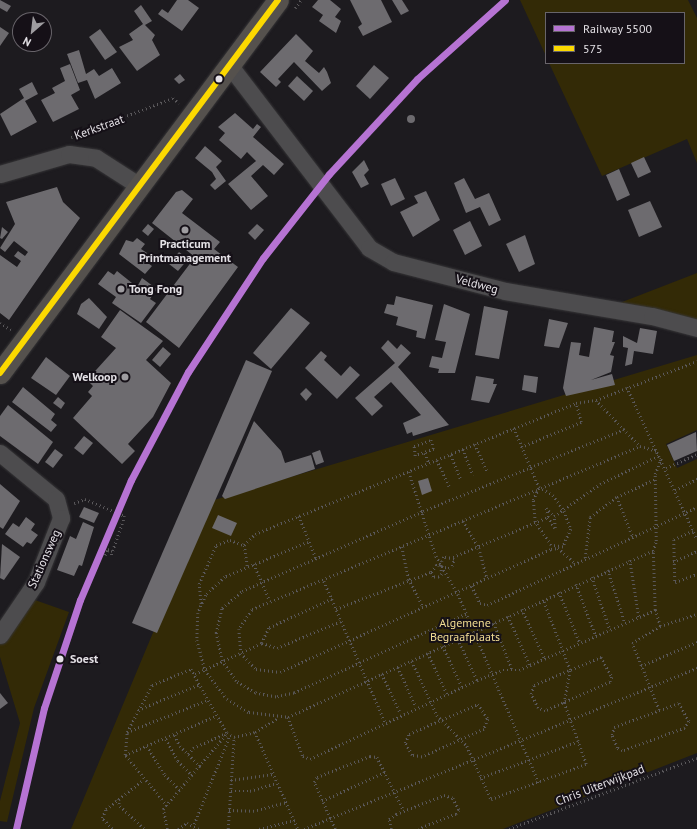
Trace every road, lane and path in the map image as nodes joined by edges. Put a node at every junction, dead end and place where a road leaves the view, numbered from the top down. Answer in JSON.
{"nodes":[{"id":1,"x":278,"y":0,"type":"edge"},
{"id":2,"x":230,"y":66,"type":"junction"},
{"id":3,"x":192,"y":113,"type":"junction"},
{"id":4,"x":66,"y":139,"type":"dead end"},
{"id":5,"x":0,"y":174,"type":"edge"},
{"id":6,"x":138,"y":185,"type":"junction"},
{"id":7,"x":697,"y":328,"type":"edge"},
{"id":8,"x":697,"y":361,"type":"edge"},
{"id":9,"x":0,"y":373,"type":"edge"},
{"id":10,"x":627,"y":387,"type":"junction"},
{"id":11,"x":596,"y":400,"type":"junction"},
{"id":12,"x":576,"y":403,"type":"junction"},
{"id":13,"x":514,"y":428,"type":"junction"},
{"id":14,"x":625,"y":430,"type":"junction"},
{"id":15,"x":475,"y":444,"type":"junction"},
{"id":16,"x":640,"y":446,"type":"junction"},
{"id":17,"x":521,"y":447,"type":"junction"},
{"id":18,"x":463,"y":449,"type":"junction"},
{"id":19,"x":658,"y":451,"type":"junction"},
{"id":20,"x":0,"y":453,"type":"edge"},
{"id":21,"x":425,"y":453,"type":"junction"},
{"id":22,"x":451,"y":454,"type":"junction"},
{"id":23,"x":697,"y":454,"type":"edge"},
{"id":24,"x":660,"y":457,"type":"junction"},
{"id":25,"x":438,"y":460,"type":"junction"},
{"id":26,"x":429,"y":464,"type":"junction"},
{"id":27,"x":530,"y":468,"type":"junction"},
{"id":28,"x":666,"y":468,"type":"junction"},
{"id":29,"x":487,"y":471,"type":"dead end"},
{"id":30,"x":410,"y":472,"type":"junction"},
{"id":31,"x":473,"y":475,"type":"dead end"},
{"id":32,"x":655,"y":479,"type":"junction"},
{"id":33,"x":697,"y":479,"type":"edge"},
{"id":34,"x":461,"y":480,"type":"dead end"},
{"id":35,"x":449,"y":486,"type":"dead end"},
{"id":36,"x":540,"y":487,"type":"junction"},
{"id":37,"x":537,"y":490,"type":"junction"},
{"id":38,"x":675,"y":490,"type":"junction"},
{"id":39,"x":617,"y":497,"type":"junction"},
{"id":40,"x":68,"y":505,"type":"dead end"},
{"id":41,"x":697,"y":508,"type":"edge"},
{"id":42,"x":423,"y":511,"type":"junction"},
{"id":43,"x":564,"y":511,"type":"junction"},
{"id":44,"x":685,"y":513,"type":"junction"},
{"id":45,"x":299,"y":516,"type":"junction"},
{"id":46,"x":554,"y":516,"type":"junction"},
{"id":47,"x":548,"y":517,"type":"junction"},
{"id":48,"x":464,"y":521,"type":"junction"},
{"id":49,"x":535,"y":522,"type":"junction"},
{"id":50,"x":657,"y":526,"type":"junction"},
{"id":51,"x":693,"y":531,"type":"junction"},
{"id":52,"x":431,"y":534,"type":"junction"},
{"id":53,"x":633,"y":537,"type":"junction"},
{"id":54,"x":697,"y":539,"type":"edge"},
{"id":55,"x":308,"y":542,"type":"junction"},
{"id":56,"x":244,"y":545,"type":"junction"},
{"id":57,"x":402,"y":547,"type":"junction"},
{"id":58,"x":479,"y":548,"type":"junction"},
{"id":59,"x":558,"y":548,"type":"junction"},
{"id":60,"x":113,"y":551,"type":"junction"},
{"id":61,"x":654,"y":551,"type":"junction"},
{"id":62,"x":697,"y":551,"type":"edge"},
{"id":63,"x":105,"y":555,"type":"dead end"},
{"id":64,"x":111,"y":557,"type":"dead end"},
{"id":65,"x":453,"y":557,"type":"junction"},
{"id":66,"x":316,"y":558,"type":"junction"},
{"id":67,"x":585,"y":558,"type":"junction"},
{"id":68,"x":630,"y":560,"type":"junction"},
{"id":69,"x":673,"y":562,"type":"junction"},
{"id":70,"x":575,"y":563,"type":"junction"},
{"id":71,"x":254,"y":564,"type":"junction"},
{"id":72,"x":247,"y":566,"type":"junction"},
{"id":73,"x":441,"y":566,"type":"junction"},
{"id":74,"x":608,"y":570,"type":"junction"},
{"id":75,"x":431,"y":572,"type":"junction"},
{"id":76,"x":697,"y":574,"type":"edge"},
{"id":77,"x":592,"y":577,"type":"junction"},
{"id":78,"x":409,"y":578,"type":"junction"},
{"id":79,"x":487,"y":578,"type":"junction"},
{"id":80,"x":324,"y":581,"type":"junction"},
{"id":81,"x":576,"y":584,"type":"junction"},
{"id":82,"x":472,"y":586,"type":"junction"},
{"id":83,"x":559,"y":592,"type":"junction"},
{"id":84,"x":458,"y":594,"type":"junction"},
{"id":85,"x":332,"y":599,"type":"junction"},
{"id":86,"x":543,"y":600,"type":"junction"},
{"id":87,"x":270,"y":602,"type":"junction"},
{"id":88,"x":201,"y":604,"type":"junction"},
{"id":89,"x":423,"y":607,"type":"junction"},
{"id":90,"x":336,"y":608,"type":"junction"},
{"id":91,"x":522,"y":609,"type":"junction"},
{"id":92,"x":655,"y":610,"type":"junction"},
{"id":93,"x":466,"y":614,"type":"junction"},
{"id":94,"x":697,"y":614,"type":"edge"},
{"id":95,"x":508,"y":616,"type":"junction"},
{"id":96,"x":639,"y":617,"type":"junction"},
{"id":97,"x":341,"y":621,"type":"junction"},
{"id":98,"x":494,"y":623,"type":"junction"},
{"id":99,"x":625,"y":624,"type":"junction"},
{"id":100,"x":660,"y":626,"type":"junction"},
{"id":101,"x":610,"y":630,"type":"junction"},
{"id":102,"x":475,"y":631,"type":"junction"},
{"id":103,"x":0,"y":635,"type":"edge"},
{"id":104,"x":596,"y":636,"type":"junction"},
{"id":105,"x":458,"y":639,"type":"junction"},
{"id":106,"x":349,"y":642,"type":"junction"},
{"id":107,"x":697,"y":642,"type":"edge"},
{"id":108,"x":262,"y":643,"type":"junction"},
{"id":109,"x":580,"y":643,"type":"junction"},
{"id":110,"x":443,"y":646,"type":"junction"},
{"id":111,"x":565,"y":650,"type":"junction"},
{"id":112,"x":428,"y":652,"type":"junction"},
{"id":113,"x":241,"y":653,"type":"junction"},
{"id":114,"x":545,"y":659,"type":"junction"},
{"id":115,"x":412,"y":660,"type":"junction"},
{"id":116,"x":222,"y":662,"type":"junction"},
{"id":117,"x":359,"y":663,"type":"junction"},
{"id":118,"x":530,"y":665,"type":"junction"},
{"id":119,"x":641,"y":666,"type":"junction"},
{"id":120,"x":398,"y":667,"type":"junction"},
{"id":121,"x":697,"y":668,"type":"edge"},
{"id":122,"x":512,"y":669,"type":"junction"},
{"id":123,"x":205,"y":670,"type":"junction"},
{"id":124,"x":570,"y":670,"type":"junction"},
{"id":125,"x":195,"y":674,"type":"junction"},
{"id":126,"x":382,"y":674,"type":"junction"},
{"id":127,"x":494,"y":674,"type":"junction"},
{"id":128,"x":367,"y":680,"type":"junction"},
{"id":129,"x":477,"y":680,"type":"junction"},
{"id":130,"x":200,"y":684,"type":"junction"},
{"id":131,"x":462,"y":687,"type":"junction"},
{"id":132,"x":648,"y":688,"type":"junction"},
{"id":133,"x":447,"y":694,"type":"junction"},
{"id":134,"x":208,"y":700,"type":"junction"},
{"id":135,"x":430,"y":702,"type":"junction"},
{"id":136,"x":564,"y":703,"type":"junction"},
{"id":137,"x":416,"y":707,"type":"junction"},
{"id":138,"x":138,"y":710,"type":"junction"},
{"id":139,"x":659,"y":710,"type":"junction"},
{"id":140,"x":401,"y":714,"type":"junction"},
{"id":141,"x":216,"y":716,"type":"junction"},
{"id":142,"x":288,"y":717,"type":"junction"},
{"id":143,"x":277,"y":718,"type":"junction"},
{"id":144,"x":440,"y":718,"type":"junction"},
{"id":145,"x":571,"y":720,"type":"junction"},
{"id":146,"x":385,"y":722,"type":"junction"},
{"id":147,"x":127,"y":732,"type":"junction"},
{"id":148,"x":255,"y":732,"type":"junction"},
{"id":149,"x":226,"y":733,"type":"junction"},
{"id":150,"x":175,"y":735,"type":"junction"},
{"id":151,"x":230,"y":735,"type":"junction"},
{"id":152,"x":234,"y":737,"type":"junction"},
{"id":153,"x":166,"y":739,"type":"junction"},
{"id":154,"x":461,"y":739,"type":"junction"},
{"id":155,"x":523,"y":739,"type":"junction"},
{"id":156,"x":579,"y":741,"type":"junction"},
{"id":157,"x":147,"y":746,"type":"junction"},
{"id":158,"x":188,"y":754,"type":"junction"},
{"id":159,"x":126,"y":755,"type":"junction"},
{"id":160,"x":530,"y":758,"type":"junction"},
{"id":161,"x":697,"y":758,"type":"edge"},
{"id":162,"x":472,"y":761,"type":"junction"},
{"id":163,"x":201,"y":767,"type":"junction"},
{"id":164,"x":385,"y":772,"type":"junction"},
{"id":165,"x":273,"y":774,"type":"junction"},
{"id":166,"x":192,"y":775,"type":"junction"},
{"id":167,"x":480,"y":778,"type":"junction"},
{"id":168,"x":143,"y":780,"type":"junction"},
{"id":169,"x":231,"y":780,"type":"junction"},
{"id":170,"x":277,"y":783,"type":"junction"},
{"id":171,"x":539,"y":783,"type":"junction"},
{"id":172,"x":180,"y":790,"type":"junction"},
{"id":173,"x":231,"y":791,"type":"junction"},
{"id":174,"x":395,"y":792,"type":"junction"},
{"id":175,"x":118,"y":799,"type":"junction"},
{"id":176,"x":322,"y":801,"type":"junction"},
{"id":177,"x":286,"y":802,"type":"junction"},
{"id":178,"x":167,"y":806,"type":"junction"},
{"id":179,"x":229,"y":810,"type":"junction"},
{"id":180,"x":404,"y":811,"type":"junction"},
{"id":181,"x":330,"y":819,"type":"junction"},
{"id":182,"x":294,"y":820,"type":"junction"},
{"id":183,"x":194,"y":824,"type":"junction"},
{"id":184,"x":112,"y":829,"type":"edge"},
{"id":185,"x":145,"y":829,"type":"edge"},
{"id":186,"x":167,"y":829,"type":"edge"},
{"id":187,"x":178,"y":829,"type":"edge"},
{"id":188,"x":199,"y":829,"type":"edge"},
{"id":189,"x":228,"y":829,"type":"edge"},
{"id":190,"x":259,"y":829,"type":"edge"},
{"id":191,"x":298,"y":829,"type":"edge"},
{"id":192,"x":304,"y":829,"type":"edge"},
{"id":193,"x":335,"y":829,"type":"edge"},
{"id":194,"x":391,"y":829,"type":"edge"},
{"id":195,"x":419,"y":829,"type":"edge"},
{"id":196,"x":509,"y":829,"type":"edge"}],
"edges":[{"from":1,"to":2,"type":"main road"},
{"from":2,"to":3,"type":"main road"},
{"from":2,"to":7,"type":"street","name":"Veldweg"},
{"from":3,"to":4,"type":"path","name":"Kerkstraat"},
{"from":3,"to":6,"type":"main road"},
{"from":5,"to":6,"type":"street","name":"Kerkstraat"},
{"from":6,"to":9,"type":"main road"},
{"from":8,"to":10,"type":"path"},
{"from":10,"to":11,"type":"path"},
{"from":10,"to":19,"type":"path"},
{"from":11,"to":12,"type":"path"},
{"from":11,"to":14,"type":"path"},
{"from":12,"to":13,"type":"path"},
{"from":12,"to":17,"type":"path"},
{"from":13,"to":15,"type":"path"},
{"from":13,"to":17,"type":"path"},
{"from":14,"to":16,"type":"path"},
{"from":14,"to":27,"type":"path"},
{"from":15,"to":18,"type":"path"},
{"from":15,"to":29,"type":"path"},
{"from":16,"to":19,"type":"path"},
{"from":16,"to":36,"type":"path"},
{"from":17,"to":27,"type":"path"},
{"from":18,"to":22,"type":"path"},
{"from":18,"to":31,"type":"path"},
{"from":19,"to":24,"type":"path"},
{"from":20,"to":103,"type":"street","name":"Stationsweg"},
{"from":21,"to":21,"type":"path"},
{"from":21,"to":26,"type":"path"},
{"from":22,"to":25,"type":"path"},
{"from":22,"to":34,"type":"path"},
{"from":23,"to":28,"type":"path"},
{"from":24,"to":28,"type":"path"},
{"from":24,"to":32,"type":"path"},
{"from":24,"to":43,"type":"path"},
{"from":25,"to":26,"type":"path"},
{"from":25,"to":35,"type":"path"},
{"from":26,"to":30,"type":"path"},
{"from":27,"to":36,"type":"path"},
{"from":27,"to":42,"type":"path"},
{"from":28,"to":38,"type":"path"},
{"from":30,"to":42,"type":"path"},
{"from":30,"to":45,"type":"path"},
{"from":32,"to":39,"type":"path"},
{"from":32,"to":50,"type":"path"},
{"from":33,"to":38,"type":"path"},
{"from":36,"to":37,"type":"path"},
{"from":36,"to":43,"type":"path"},
{"from":37,"to":48,"type":"path"},
{"from":37,"to":49,"type":"path"},
{"from":38,"to":44,"type":"path"},
{"from":39,"to":53,"type":"path"},
{"from":39,"to":67,"type":"path"},
{"from":40,"to":60,"type":"path"},
{"from":41,"to":44,"type":"path"},
{"from":42,"to":52,"type":"path"},
{"from":42,"to":66,"type":"path"},
{"from":43,"to":46,"type":"path"},
{"from":43,"to":59,"type":"path"},
{"from":44,"to":50,"type":"path"},
{"from":44,"to":51,"type":"path"},
{"from":45,"to":55,"type":"path"},
{"from":45,"to":56,"type":"path"},
{"from":46,"to":47,"type":"path"},
{"from":46,"to":47,"type":"path"},
{"from":47,"to":49,"type":"path"},
{"from":48,"to":52,"type":"path"},
{"from":48,"to":58,"type":"path"},
{"from":49,"to":58,"type":"path"},
{"from":49,"to":59,"type":"path"},
{"from":50,"to":53,"type":"path"},
{"from":50,"to":61,"type":"path"},
{"from":51,"to":54,"type":"path"},
{"from":51,"to":69,"type":"path"},
{"from":52,"to":57,"type":"path"},
{"from":52,"to":73,"type":"path"},
{"from":53,"to":67,"type":"path"},
{"from":55,"to":66,"type":"path"},
{"from":55,"to":71,"type":"path"},
{"from":56,"to":72,"type":"path"},
{"from":56,"to":88,"type":"path"},
{"from":57,"to":78,"type":"path"},
{"from":57,"to":80,"type":"path"},
{"from":58,"to":65,"type":"path"},
{"from":58,"to":79,"type":"path"},
{"from":59,"to":70,"type":"path"},
{"from":59,"to":79,"type":"path"},
{"from":60,"to":63,"type":"path"},
{"from":60,"to":64,"type":"path"},
{"from":61,"to":68,"type":"path"},
{"from":61,"to":92,"type":"path"},
{"from":62,"to":69,"type":"path"},
{"from":65,"to":73,"type":"path"},
{"from":65,"to":73,"type":"path"},
{"from":66,"to":116,"type":"path"},
{"from":67,"to":70,"type":"path"},
{"from":68,"to":74,"type":"path"},
{"from":68,"to":96,"type":"path"},
{"from":69,"to":76,"type":"path"},
{"from":70,"to":82,"type":"path"},
{"from":71,"to":72,"type":"path"},
{"from":71,"to":87,"type":"path"},
{"from":72,"to":88,"type":"path"},
{"from":73,"to":75,"type":"path"},
{"from":73,"to":75,"type":"path"},
{"from":73,"to":84,"type":"path"},
{"from":74,"to":77,"type":"path"},
{"from":74,"to":99,"type":"path"},
{"from":75,"to":78,"type":"path"},
{"from":77,"to":81,"type":"path"},
{"from":77,"to":101,"type":"path"},
{"from":78,"to":89,"type":"path"},
{"from":78,"to":90,"type":"path"},
{"from":79,"to":82,"type":"path"},
{"from":80,"to":85,"type":"path"},
{"from":80,"to":87,"type":"path"},
{"from":81,"to":83,"type":"path"},
{"from":81,"to":104,"type":"path"},
{"from":82,"to":84,"type":"path"},
{"from":83,"to":86,"type":"path"},
{"from":83,"to":109,"type":"path"},
{"from":84,"to":89,"type":"path"},
{"from":84,"to":93,"type":"path"},
{"from":85,"to":90,"type":"path"},
{"from":85,"to":108,"type":"path"},
{"from":86,"to":91,"type":"path"},
{"from":86,"to":111,"type":"path"},
{"from":87,"to":113,"type":"path"},
{"from":88,"to":123,"type":"path"},
{"from":89,"to":106,"type":"path"},
{"from":90,"to":97,"type":"path"},
{"from":91,"to":95,"type":"path"},
{"from":91,"to":114,"type":"path"},
{"from":92,"to":96,"type":"path"},
{"from":92,"to":100,"type":"path"},
{"from":93,"to":102,"type":"path"},
{"from":93,"to":117,"type":"path"},
{"from":94,"to":100,"type":"path"},
{"from":95,"to":98,"type":"path"},
{"from":95,"to":118,"type":"path"},
{"from":96,"to":99,"type":"path"},
{"from":97,"to":106,"type":"path"},
{"from":97,"to":108,"type":"path"},
{"from":98,"to":102,"type":"path"},
{"from":98,"to":122,"type":"path"},
{"from":99,"to":101,"type":"path"},
{"from":100,"to":119,"type":"path"},
{"from":101,"to":104,"type":"path"},
{"from":102,"to":105,"type":"path"},
{"from":102,"to":127,"type":"path"},
{"from":104,"to":109,"type":"path"},
{"from":105,"to":110,"type":"path"},
{"from":105,"to":129,"type":"path"},
{"from":106,"to":113,"type":"path"},
{"from":106,"to":117,"type":"path"},
{"from":107,"to":119,"type":"path"},
{"from":108,"to":113,"type":"path"},
{"from":109,"to":111,"type":"path"},
{"from":110,"to":112,"type":"path"},
{"from":110,"to":131,"type":"path"},
{"from":111,"to":114,"type":"path"},
{"from":111,"to":124,"type":"path"},
{"from":112,"to":115,"type":"path"},
{"from":112,"to":133,"type":"path"},
{"from":113,"to":116,"type":"path"},
{"from":114,"to":118,"type":"path"},
{"from":115,"to":120,"type":"path"},
{"from":115,"to":135,"type":"path"},
{"from":116,"to":117,"type":"path"},
{"from":116,"to":123,"type":"path"},
{"from":117,"to":128,"type":"path"},
{"from":118,"to":122,"type":"path"},
{"from":119,"to":132,"type":"path"},
{"from":120,"to":126,"type":"path"},
{"from":120,"to":137,"type":"path"},
{"from":121,"to":132,"type":"path"},
{"from":122,"to":127,"type":"path"},
{"from":123,"to":125,"type":"path"},
{"from":123,"to":143,"type":"path"},
{"from":124,"to":136,"type":"path"},
{"from":124,"to":136,"type":"path"},
{"from":124,"to":136,"type":"path"},
{"from":125,"to":130,"type":"path"},
{"from":125,"to":138,"type":"path"},
{"from":126,"to":128,"type":"path"},
{"from":126,"to":140,"type":"path"},
{"from":127,"to":129,"type":"path"},
{"from":127,"to":155,"type":"path"},
{"from":128,"to":142,"type":"path"},
{"from":128,"to":146,"type":"path"},
{"from":129,"to":131,"type":"path"},
{"from":130,"to":134,"type":"path"},
{"from":130,"to":138,"type":"path"},
{"from":131,"to":133,"type":"path"},
{"from":132,"to":139,"type":"path"},
{"from":132,"to":145,"type":"path"},
{"from":133,"to":135,"type":"path"},
{"from":134,"to":141,"type":"path"},
{"from":134,"to":147,"type":"path"},
{"from":135,"to":137,"type":"path"},
{"from":135,"to":144,"type":"path"},
{"from":136,"to":145,"type":"path"},
{"from":137,"to":140,"type":"path"},
{"from":138,"to":147,"type":"path"},
{"from":139,"to":139,"type":"path"},
{"from":140,"to":146,"type":"path"},
{"from":141,"to":149,"type":"path"},
{"from":141,"to":150,"type":"path"},
{"from":142,"to":143,"type":"path"},
{"from":142,"to":146,"type":"path"},
{"from":143,"to":148,"type":"path"},
{"from":144,"to":154,"type":"path"},
{"from":144,"to":154,"type":"path"},
{"from":144,"to":154,"type":"path"},
{"from":145,"to":155,"type":"path"},
{"from":145,"to":156,"type":"path"},
{"from":147,"to":159,"type":"path"},
{"from":148,"to":152,"type":"path"},
{"from":148,"to":165,"type":"path"},
{"from":149,"to":151,"type":"path"},
{"from":149,"to":158,"type":"path"},
{"from":149,"to":163,"type":"path"},
{"from":150,"to":153,"type":"path"},
{"from":150,"to":158,"type":"path"},
{"from":151,"to":152,"type":"path"},
{"from":151,"to":183,"type":"path"},
{"from":152,"to":169,"type":"path"},
{"from":153,"to":157,"type":"path"},
{"from":153,"to":166,"type":"path"},
{"from":154,"to":162,"type":"path"},
{"from":155,"to":160,"type":"path"},
{"from":155,"to":162,"type":"path"},
{"from":156,"to":160,"type":"path"},
{"from":156,"to":171,"type":"path"},
{"from":157,"to":159,"type":"path"},
{"from":157,"to":172,"type":"path"},
{"from":158,"to":163,"type":"path"},
{"from":159,"to":168,"type":"path"},
{"from":160,"to":167,"type":"path"},
{"from":160,"to":171,"type":"path"},
{"from":161,"to":196,"type":"path","name":"Chris Uiterwijkpad"},
{"from":162,"to":167,"type":"path"},
{"from":162,"to":174,"type":"path"},
{"from":163,"to":166,"type":"path"},
{"from":164,"to":174,"type":"path"},
{"from":164,"to":176,"type":"path"},
{"from":164,"to":176,"type":"path"},
{"from":165,"to":169,"type":"path"},
{"from":165,"to":170,"type":"path"},
{"from":166,"to":172,"type":"path"},
{"from":167,"to":171,"type":"path"},
{"from":168,"to":175,"type":"path"},
{"from":168,"to":178,"type":"path"},
{"from":169,"to":173,"type":"path"},
{"from":170,"to":173,"type":"path"},
{"from":170,"to":177,"type":"path"},
{"from":172,"to":178,"type":"path"},
{"from":173,"to":179,"type":"path"},
{"from":174,"to":180,"type":"path"},
{"from":174,"to":181,"type":"path"},
{"from":175,"to":184,"type":"path"},
{"from":175,"to":185,"type":"path"},
{"from":176,"to":181,"type":"path"},
{"from":177,"to":179,"type":"path"},
{"from":177,"to":182,"type":"path"},
{"from":178,"to":186,"type":"path"},
{"from":179,"to":189,"type":"path"},
{"from":180,"to":194,"type":"path"},
{"from":180,"to":195,"type":"path"},
{"from":181,"to":192,"type":"path"},
{"from":181,"to":193,"type":"path"},
{"from":182,"to":190,"type":"path"},
{"from":182,"to":191,"type":"path"},
{"from":183,"to":187,"type":"path"},
{"from":183,"to":188,"type":"path"}]}
